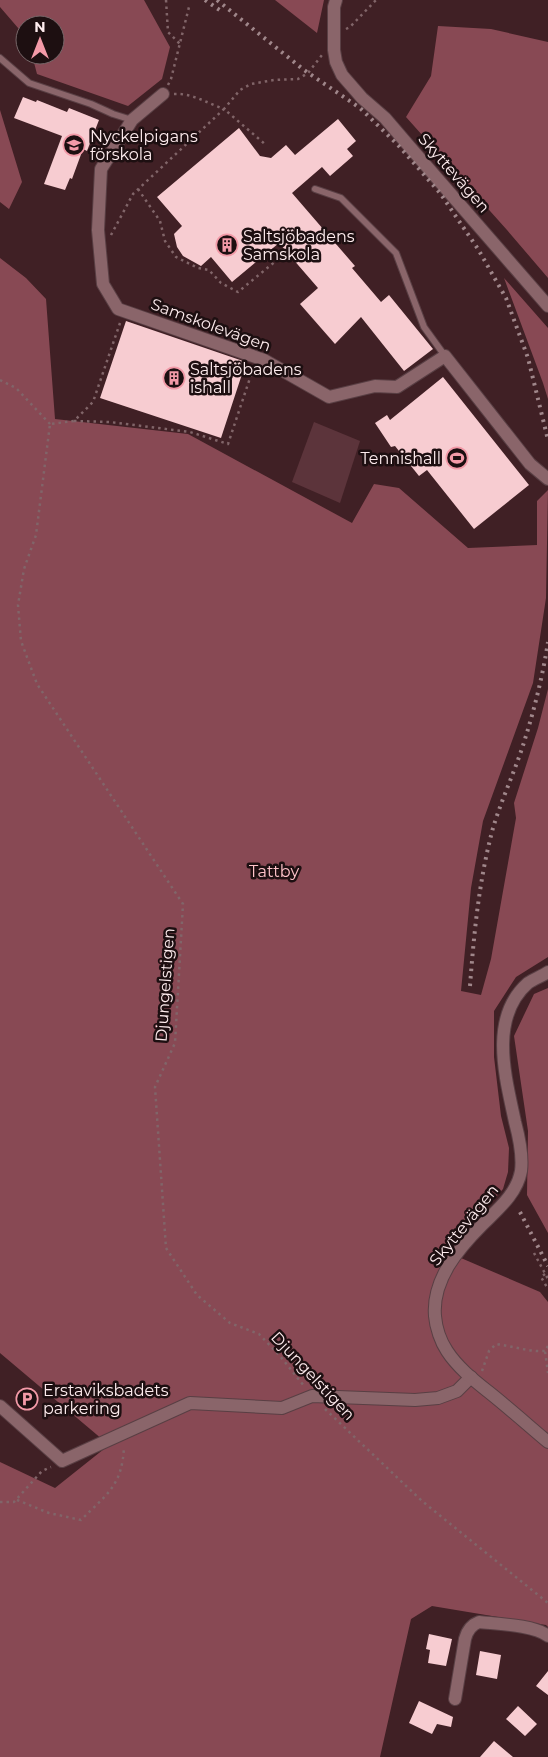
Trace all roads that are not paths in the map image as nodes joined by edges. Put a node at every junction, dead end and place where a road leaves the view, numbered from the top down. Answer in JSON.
{"nodes":[{"id":1,"x":336,"y":0,"type":"edge"},
{"id":2,"x":0,"y":58,"type":"edge"},
{"id":3,"x":164,"y":94,"type":"road end"},
{"id":4,"x":132,"y":120,"type":"junction"},
{"id":5,"x":315,"y":189,"type":"dead end"},
{"id":6,"x":548,"y":306,"type":"edge"},
{"id":7,"x":445,"y":356,"type":"junction"},
{"id":8,"x":543,"y":476,"type":"edge"},
{"id":9,"x":548,"y":972,"type":"edge"},
{"id":10,"x":476,"y":1376,"type":"junction"},
{"id":11,"x":0,"y":1406,"type":"edge"},
{"id":12,"x":548,"y":1442,"type":"edge"},
{"id":13,"x":548,"y":1636,"type":"edge"},
{"id":14,"x":455,"y":1698,"type":"dead end"}],
"edges":[{"from":1,"to":6,"type":"street","name":"Skyttevägen"},
{"from":2,"to":4,"type":"lane"},
{"from":3,"to":4,"type":"street"},
{"from":4,"to":7,"type":"street","name":"Samskolevägen"},
{"from":5,"to":7,"type":"lane"},
{"from":7,"to":8,"type":"street"},
{"from":9,"to":10,"type":"street","name":"Skyttevägen"},
{"from":10,"to":11,"type":"street"},
{"from":10,"to":12,"type":"street","name":"Skyttevägen"},
{"from":13,"to":14,"type":"street"}]}
